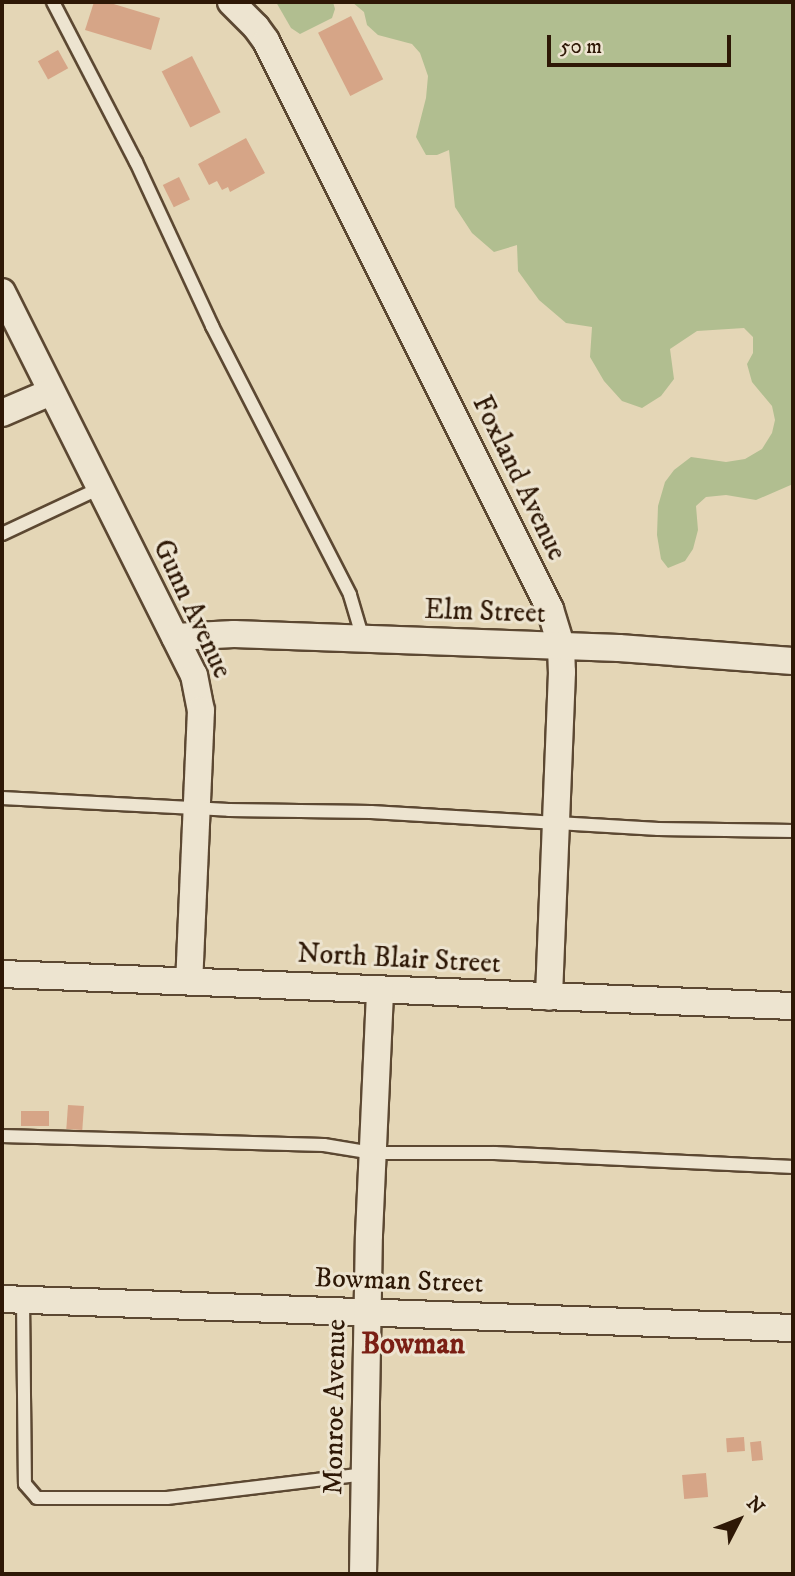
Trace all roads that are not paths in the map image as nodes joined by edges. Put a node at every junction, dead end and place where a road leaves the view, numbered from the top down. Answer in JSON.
{"nodes":[{"id":1,"x":53,"y":2,"type":"edge"},
{"id":2,"x":231,"y":2,"type":"edge"},
{"id":3,"x":2,"y":292,"type":"edge"},
{"id":4,"x":51,"y":391,"type":"junction"},
{"id":5,"x":2,"y":413,"type":"edge"},
{"id":6,"x":100,"y":488,"type":"junction"},
{"id":7,"x":2,"y":534,"type":"edge"},
{"id":8,"x":175,"y":637,"type":"junction"},
{"id":9,"x":363,"y":639,"type":"junction"},
{"id":10,"x":561,"y":646,"type":"junction"},
{"id":11,"x":793,"y":661,"type":"edge"},
{"id":12,"x":2,"y":798,"type":"edge"},
{"id":13,"x":197,"y":808,"type":"junction"},
{"id":14,"x":557,"y":823,"type":"junction"},
{"id":15,"x":793,"y":831,"type":"edge"},
{"id":16,"x":2,"y":974,"type":"edge"},
{"id":17,"x":189,"y":981,"type":"junction"},
{"id":18,"x":380,"y":989,"type":"junction"},
{"id":19,"x":550,"y":997,"type":"junction"},
{"id":20,"x":793,"y":1006,"type":"edge"},
{"id":21,"x":2,"y":1136,"type":"edge"},
{"id":22,"x":373,"y":1153,"type":"junction"},
{"id":23,"x":793,"y":1167,"type":"edge"},
{"id":24,"x":13,"y":1299,"type":"edge"},
{"id":25,"x":368,"y":1311,"type":"junction"},
{"id":26,"x":793,"y":1328,"type":"edge"},
{"id":27,"x":366,"y":1474,"type":"junction"},
{"id":28,"x":363,"y":1574,"type":"edge"}],
"edges":[{"from":1,"to":9,"type":"lane"},
{"from":2,"to":10,"type":"street","name":"Foxland Avenue"},
{"from":3,"to":4,"type":"street","name":"Gunn Avenue"},
{"from":4,"to":5,"type":"street"},
{"from":4,"to":6,"type":"street","name":"Gunn Avenue"},
{"from":6,"to":7,"type":"lane"},
{"from":6,"to":8,"type":"street","name":"Gunn Avenue"},
{"from":8,"to":9,"type":"street","name":"Elm Street"},
{"from":8,"to":13,"type":"street","name":"Gunn Avenue"},
{"from":9,"to":10,"type":"street","name":"Elm Street"},
{"from":10,"to":11,"type":"street","name":"Elm Street"},
{"from":10,"to":14,"type":"street","name":"Foxland Avenue"},
{"from":12,"to":13,"type":"lane"},
{"from":13,"to":14,"type":"lane"},
{"from":13,"to":17,"type":"street","name":"Gunn Avenue"},
{"from":14,"to":15,"type":"lane"},
{"from":14,"to":19,"type":"street","name":"Foxland Avenue"},
{"from":16,"to":17,"type":"street","name":"North Blair Street"},
{"from":17,"to":18,"type":"street","name":"North Blair Street"},
{"from":18,"to":19,"type":"street","name":"North Blair Street"},
{"from":18,"to":22,"type":"street","name":"Monroe Avenue"},
{"from":19,"to":20,"type":"street","name":"North Blair Street"},
{"from":21,"to":22,"type":"lane"},
{"from":22,"to":23,"type":"lane"},
{"from":22,"to":25,"type":"street","name":"Monroe Avenue"},
{"from":24,"to":25,"type":"street","name":"Bowman Street"},
{"from":24,"to":27,"type":"lane"},
{"from":25,"to":26,"type":"street","name":"Bowman Street"},
{"from":25,"to":27,"type":"street","name":"Monroe Avenue"},
{"from":27,"to":28,"type":"street","name":"Monroe Avenue"}]}
